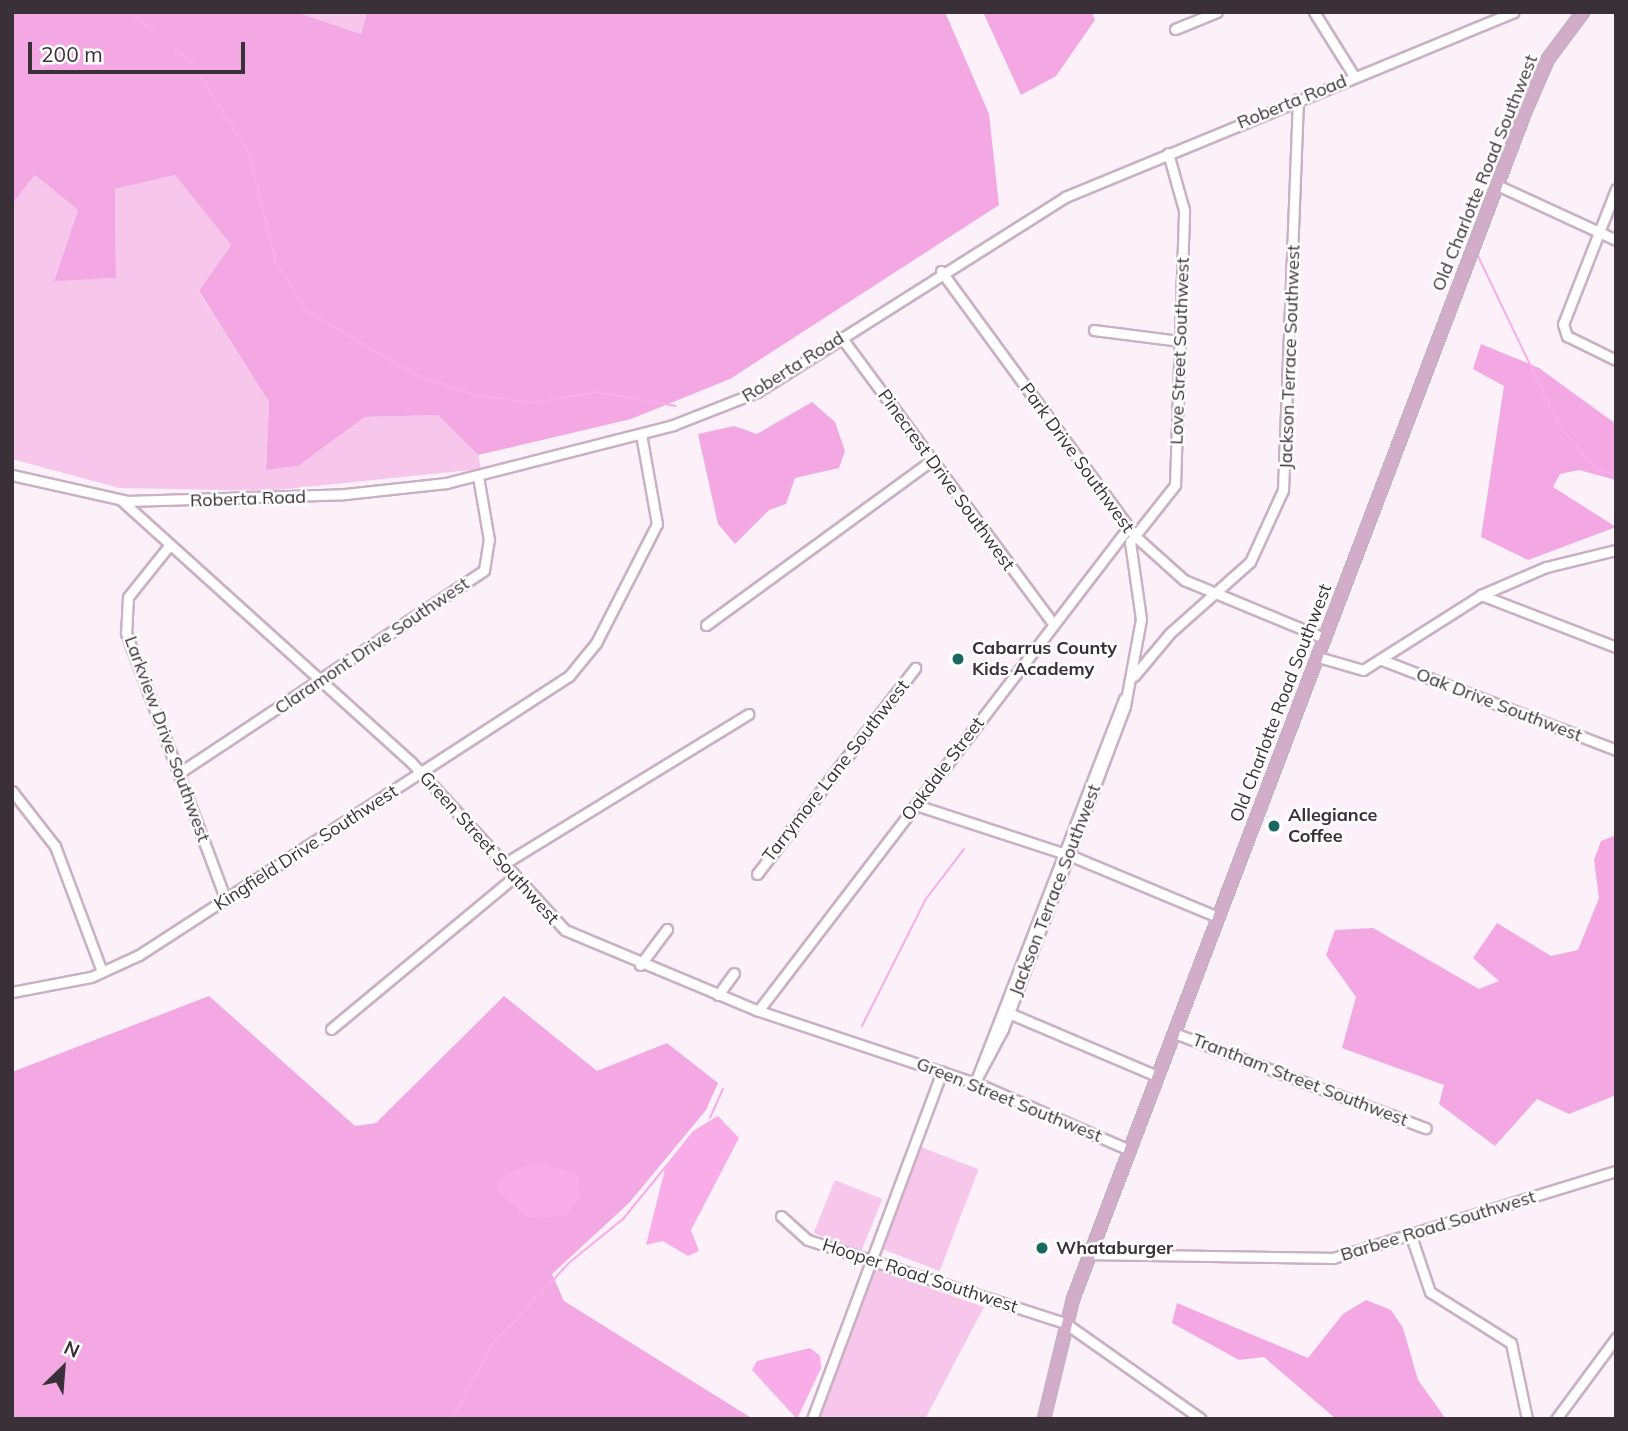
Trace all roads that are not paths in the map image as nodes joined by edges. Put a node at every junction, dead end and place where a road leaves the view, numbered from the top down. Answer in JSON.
{"nodes":[{"id":1,"x":1217,"y":12,"type":"edge"},
{"id":2,"x":1314,"y":12,"type":"edge"},
{"id":3,"x":1507,"y":13,"type":"edge"},
{"id":4,"x":1578,"y":14,"type":"edge"},
{"id":5,"x":1175,"y":29,"type":"dead end"},
{"id":6,"x":1354,"y":76,"type":"junction"},
{"id":7,"x":1298,"y":99,"type":"junction"},
{"id":8,"x":1168,"y":153,"type":"junction"},
{"id":9,"x":1497,"y":185,"type":"junction"},
{"id":10,"x":1616,"y":188,"type":"edge"},
{"id":11,"x":1598,"y":232,"type":"junction"},
{"id":12,"x":1616,"y":240,"type":"edge"},
{"id":13,"x":941,"y":271,"type":"junction"},
{"id":14,"x":1094,"y":330,"type":"dead end"},
{"id":15,"x":841,"y":337,"type":"junction"},
{"id":16,"x":1180,"y":341,"type":"junction"},
{"id":17,"x":1616,"y":360,"type":"edge"},
{"id":18,"x":640,"y":434,"type":"junction"},
{"id":19,"x":931,"y":461,"type":"junction"},
{"id":20,"x":12,"y":475,"type":"edge"},
{"id":21,"x":478,"y":476,"type":"junction"},
{"id":22,"x":121,"y":500,"type":"junction"},
{"id":23,"x":1128,"y":528,"type":"junction"},
{"id":24,"x":1135,"y":536,"type":"junction"},
{"id":25,"x":168,"y":547,"type":"junction"},
{"id":26,"x":1616,"y":550,"type":"edge"},
{"id":27,"x":1481,"y":595,"type":"junction"},
{"id":28,"x":1216,"y":596,"type":"junction"},
{"id":29,"x":1052,"y":622,"type":"junction"},
{"id":30,"x":706,"y":625,"type":"dead end"},
{"id":31,"x":1324,"y":638,"type":"junction"},
{"id":32,"x":1616,"y":647,"type":"edge"},
{"id":33,"x":1318,"y":657,"type":"junction"},
{"id":34,"x":1382,"y":660,"type":"junction"},
{"id":35,"x":915,"y":668,"type":"dead end"},
{"id":36,"x":322,"y":680,"type":"junction"},
{"id":37,"x":1130,"y":683,"type":"junction"},
{"id":38,"x":748,"y":714,"type":"dead end"},
{"id":39,"x":1616,"y":750,"type":"edge"},
{"id":40,"x":179,"y":773,"type":"junction"},
{"id":41,"x":420,"y":773,"type":"junction"},
{"id":42,"x":12,"y":791,"type":"edge"},
{"id":43,"x":916,"y":804,"type":"junction"},
{"id":44,"x":1065,"y":854,"type":"junction"},
{"id":45,"x":502,"y":865,"type":"junction"},
{"id":46,"x":757,"y":874,"type":"dead end"},
{"id":47,"x":513,"y":878,"type":"junction"},
{"id":48,"x":226,"y":901,"type":"junction"},
{"id":49,"x":1218,"y":917,"type":"junction"},
{"id":50,"x":667,"y":929,"type":"dead end"},
{"id":51,"x":640,"y":965,"type":"junction"},
{"id":52,"x":102,"y":972,"type":"junction"},
{"id":53,"x":734,"y":973,"type":"dead end"},
{"id":54,"x":12,"y":992,"type":"edge"},
{"id":55,"x":718,"y":995,"type":"junction"},
{"id":56,"x":758,"y":1011,"type":"junction"},
{"id":57,"x":1004,"y":1012,"type":"junction"},
{"id":58,"x":331,"y":1029,"type":"dead end"},
{"id":59,"x":1174,"y":1033,"type":"junction"},
{"id":60,"x":942,"y":1071,"type":"junction"},
{"id":61,"x":1157,"y":1076,"type":"junction"},
{"id":62,"x":976,"y":1081,"type":"junction"},
{"id":63,"x":1426,"y":1128,"type":"dead end"},
{"id":64,"x":1129,"y":1150,"type":"junction"},
{"id":65,"x":1616,"y":1171,"type":"edge"},
{"id":66,"x":781,"y":1216,"type":"dead end"},
{"id":67,"x":1411,"y":1236,"type":"junction"},
{"id":68,"x":1089,"y":1254,"type":"junction"},
{"id":69,"x":867,"y":1259,"type":"junction"},
{"id":70,"x":1065,"y":1323,"type":"junction"},
{"id":71,"x":1616,"y":1338,"type":"edge"},
{"id":72,"x":812,"y":1419,"type":"edge"},
{"id":73,"x":1044,"y":1419,"type":"edge"},
{"id":74,"x":1201,"y":1419,"type":"edge"},
{"id":75,"x":1527,"y":1419,"type":"edge"},
{"id":76,"x":1556,"y":1419,"type":"edge"}],
"edges":[{"from":1,"to":5,"type":"street"},
{"from":2,"to":6,"type":"street"},
{"from":3,"to":6,"type":"street","name":"Roberta Road"},
{"from":4,"to":9,"type":"main road","name":"Old Charlotte Road Southwest"},
{"from":6,"to":7,"type":"street","name":"Roberta Road"},
{"from":7,"to":8,"type":"street","name":"Roberta Road"},
{"from":7,"to":28,"type":"street","name":"Jackson Terrace Southwest"},
{"from":8,"to":13,"type":"street","name":"Roberta Road"},
{"from":8,"to":16,"type":"street","name":"Love Street Southwest"},
{"from":9,"to":11,"type":"street"},
{"from":9,"to":31,"type":"main road","name":"Old Charlotte Road Southwest"},
{"from":10,"to":11,"type":"street"},
{"from":11,"to":12,"type":"street"},
{"from":11,"to":17,"type":"street"},
{"from":13,"to":15,"type":"street","name":"Roberta Road"},
{"from":13,"to":23,"type":"street","name":"Park Drive Southwest"},
{"from":14,"to":16,"type":"street"},
{"from":15,"to":18,"type":"street","name":"Roberta Road"},
{"from":15,"to":19,"type":"street","name":"Pinecrest Drive Southwest"},
{"from":16,"to":24,"type":"street","name":"Love Street Southwest"},
{"from":18,"to":21,"type":"street","name":"Roberta Road"},
{"from":18,"to":41,"type":"street","name":"Kingfield Drive Southwest"},
{"from":19,"to":29,"type":"street","name":"Pinecrest Drive Southwest"},
{"from":19,"to":30,"type":"street"},
{"from":20,"to":22,"type":"street","name":"Roberta Road"},
{"from":21,"to":22,"type":"street","name":"Roberta Road"},
{"from":21,"to":36,"type":"street","name":"Claramont Drive Southwest"},
{"from":22,"to":25,"type":"street","name":"Green Street Southwest"},
{"from":23,"to":24,"type":"street","name":"Park Drive Southwest"},
{"from":23,"to":29,"type":"street","name":"Oakdale Street"},
{"from":24,"to":28,"type":"street","name":"Park Drive Southwest"},
{"from":24,"to":37,"type":"street","name":"Jackson Terrace Southwest"},
{"from":25,"to":36,"type":"street","name":"Green Street Southwest"},
{"from":25,"to":40,"type":"street","name":"Larkview Drive Southwest"},
{"from":26,"to":27,"type":"street"},
{"from":27,"to":32,"type":"street"},
{"from":27,"to":34,"type":"street"},
{"from":28,"to":31,"type":"street","name":"Park Drive Southwest"},
{"from":28,"to":37,"type":"street","name":"Jackson Terrace Southwest"},
{"from":29,"to":43,"type":"street","name":"Oakdale Street"},
{"from":31,"to":33,"type":"main road","name":"Old Charlotte Road Southwest"},
{"from":33,"to":34,"type":"street"},
{"from":33,"to":49,"type":"main road","name":"Old Charlotte Road Southwest"},
{"from":34,"to":39,"type":"street","name":"Oak Drive Southwest"},
{"from":35,"to":46,"type":"street","name":"Tarrymore Lane Southwest"},
{"from":36,"to":40,"type":"street","name":"Claramont Drive Southwest"},
{"from":36,"to":41,"type":"street","name":"Green Street Southwest"},
{"from":37,"to":44,"type":"street","name":"Jackson Terrace Southwest"},
{"from":38,"to":45,"type":"street"},
{"from":40,"to":48,"type":"street","name":"Larkview Drive Southwest"},
{"from":41,"to":45,"type":"street","name":"Green Street Southwest"},
{"from":41,"to":48,"type":"street","name":"Kingfield Drive Southwest"},
{"from":42,"to":52,"type":"street"},
{"from":43,"to":44,"type":"street"},
{"from":43,"to":56,"type":"street","name":"Oakdale Street"},
{"from":44,"to":49,"type":"street"},
{"from":44,"to":57,"type":"street","name":"Jackson Terrace Southwest"},
{"from":45,"to":47,"type":"street","name":"Green Street Southwest"},
{"from":47,"to":51,"type":"street","name":"Green Street Southwest"},
{"from":47,"to":58,"type":"street"},
{"from":48,"to":52,"type":"street","name":"Kingfield Drive Southwest"},
{"from":49,"to":59,"type":"main road","name":"Old Charlotte Road Southwest"},
{"from":50,"to":51,"type":"street"},
{"from":51,"to":55,"type":"street","name":"Green Street Southwest"},
{"from":52,"to":54,"type":"street","name":"Kingfield Drive Southwest"},
{"from":53,"to":55,"type":"street"},
{"from":55,"to":56,"type":"street","name":"Green Street Southwest"},
{"from":56,"to":60,"type":"street","name":"Green Street Southwest"},
{"from":57,"to":61,"type":"street"},
{"from":57,"to":62,"type":"street","name":"Jackson Terrace Southwest"},
{"from":59,"to":61,"type":"main road","name":"Old Charlotte Road Southwest"},
{"from":59,"to":63,"type":"street","name":"Trantham Street Southwest"},
{"from":60,"to":62,"type":"street","name":"Green Street Southwest"},
{"from":60,"to":69,"type":"street"},
{"from":61,"to":64,"type":"main road","name":"Old Charlotte Road Southwest"},
{"from":62,"to":64,"type":"street","name":"Green Street Southwest"},
{"from":64,"to":68,"type":"main road","name":"Old Charlotte Road Southwest"},
{"from":65,"to":67,"type":"street","name":"Barbee Road Southwest"},
{"from":66,"to":69,"type":"street","name":"Hooper Road Southwest"},
{"from":67,"to":68,"type":"street","name":"Barbee Road Southwest"},
{"from":67,"to":75,"type":"street"},
{"from":68,"to":70,"type":"main road","name":"Old Charlotte Road Southwest"},
{"from":69,"to":70,"type":"street","name":"Hooper Road Southwest"},
{"from":69,"to":72,"type":"street"},
{"from":70,"to":73,"type":"main road","name":"Old Charlotte Road Southwest"},
{"from":70,"to":74,"type":"street","name":"Hooper Road Southwest"},
{"from":71,"to":76,"type":"street"}]}
